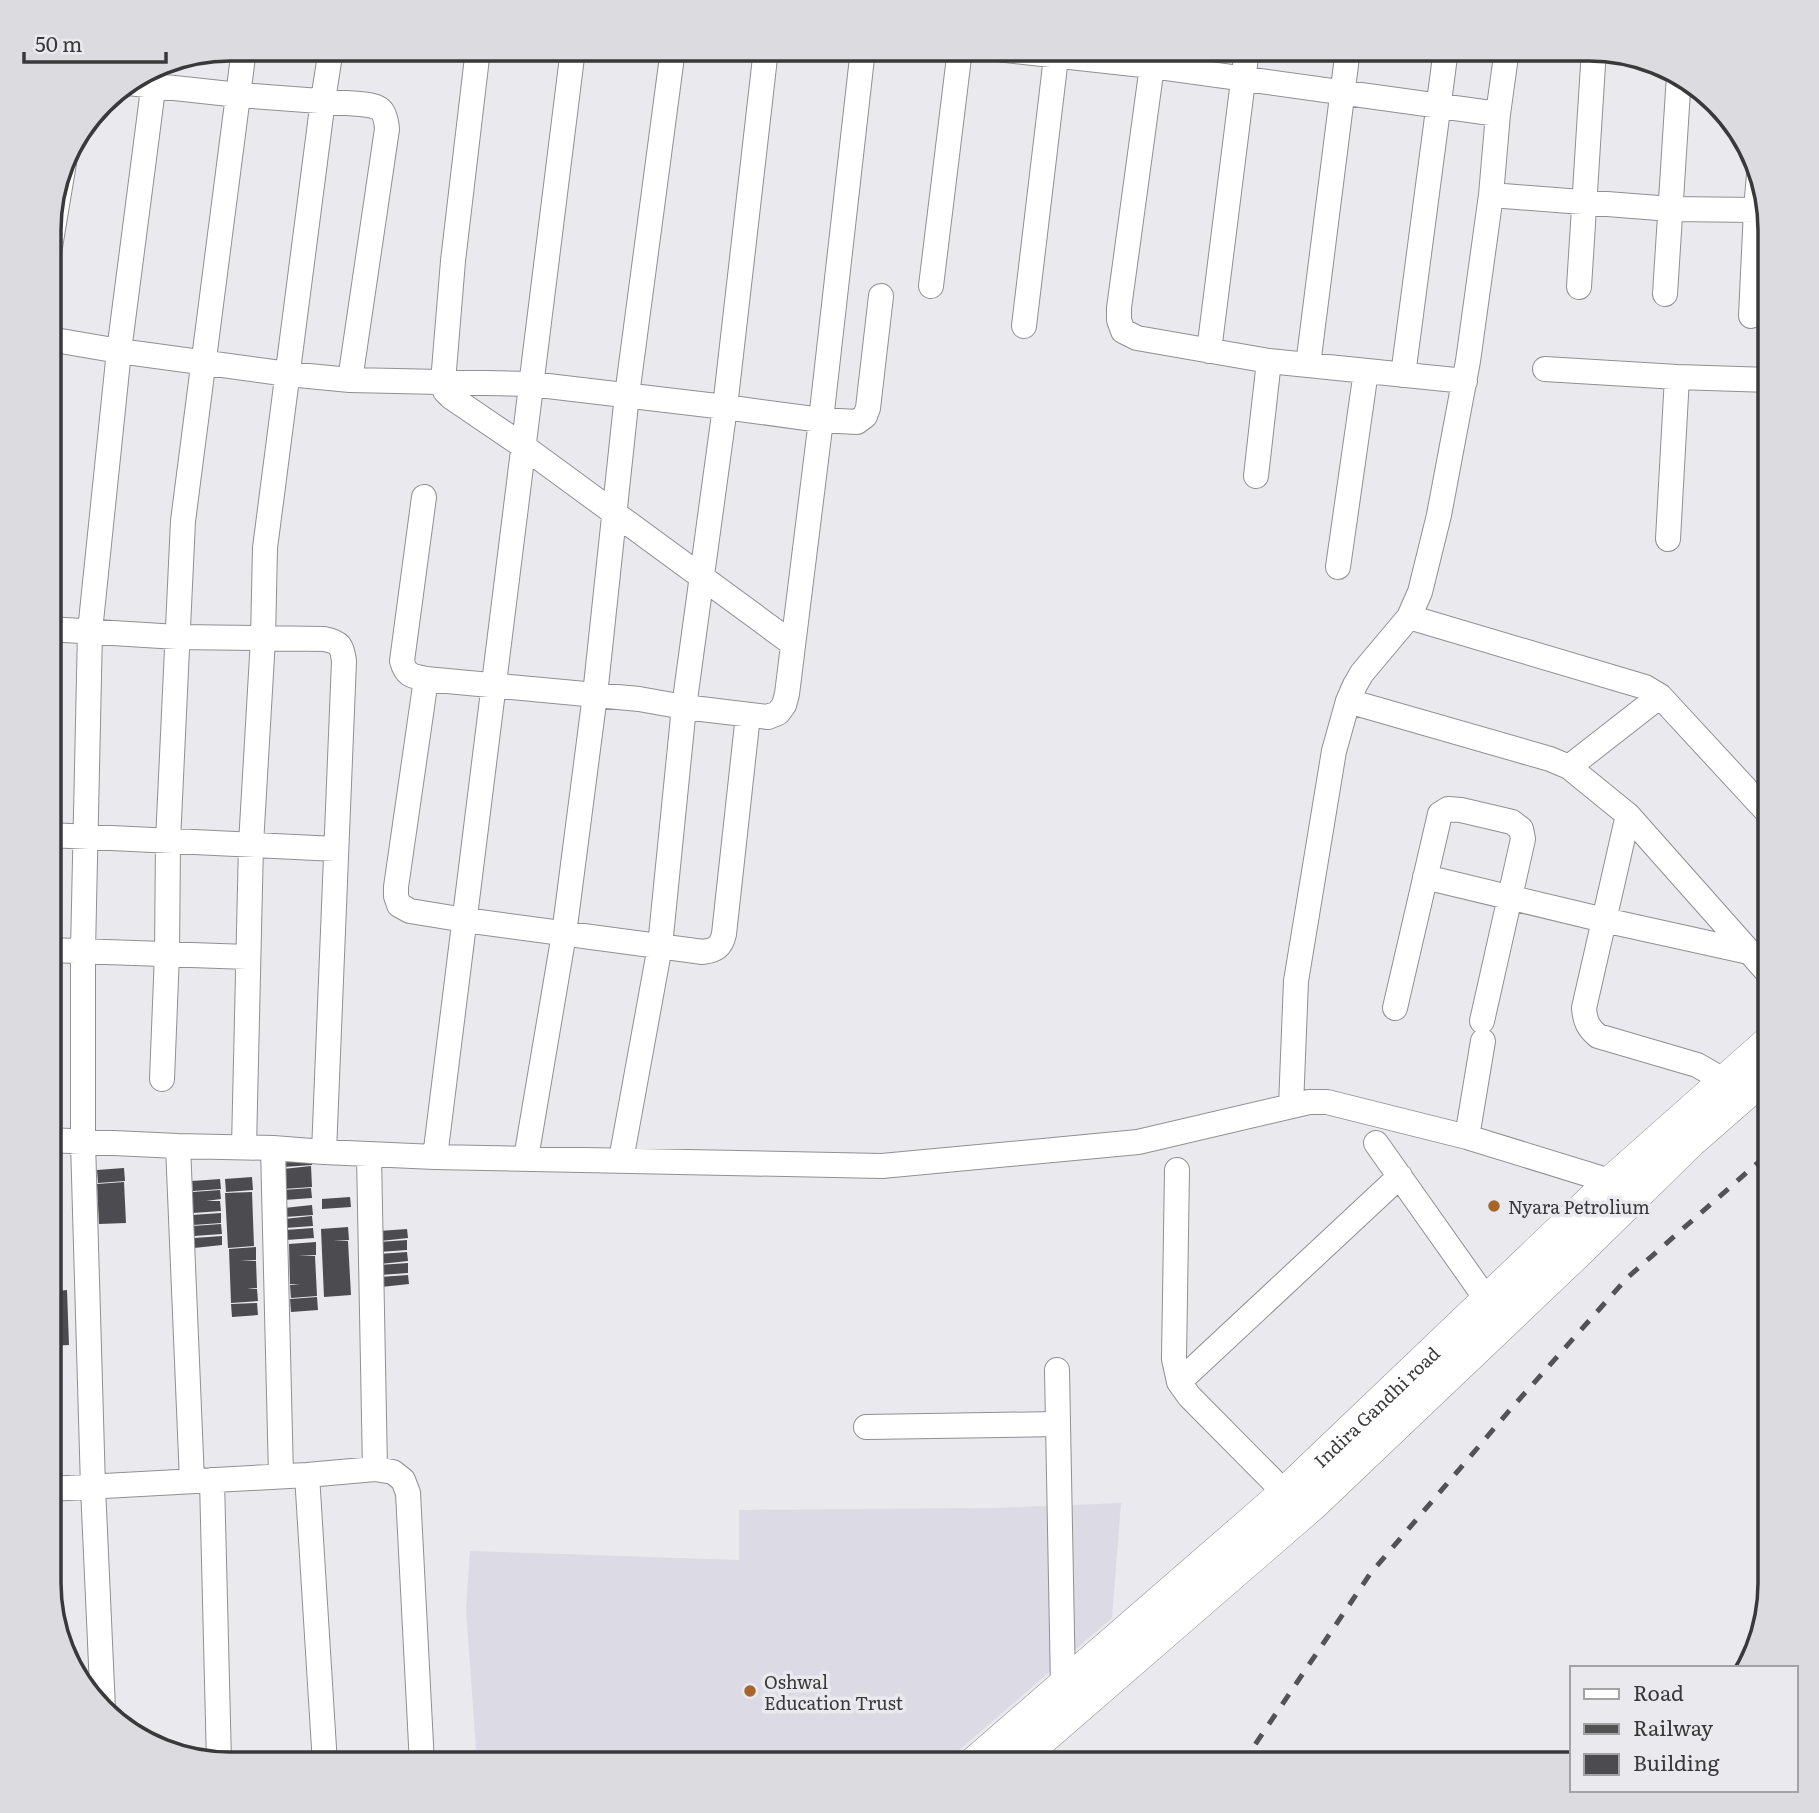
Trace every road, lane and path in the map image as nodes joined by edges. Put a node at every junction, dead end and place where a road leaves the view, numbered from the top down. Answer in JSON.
{"nodes":[{"id":1,"x":243,"y":61,"type":"edge"},
{"id":2,"x":329,"y":61,"type":"edge"},
{"id":3,"x":477,"y":61,"type":"edge"},
{"id":4,"x":571,"y":61,"type":"edge"},
{"id":5,"x":671,"y":61,"type":"edge"},
{"id":6,"x":765,"y":61,"type":"edge"},
{"id":7,"x":862,"y":61,"type":"edge"},
{"id":8,"x":958,"y":62,"type":"edge"},
{"id":9,"x":1056,"y":62,"type":"edge"},
{"id":10,"x":1153,"y":62,"type":"edge"},
{"id":11,"x":1169,"y":62,"type":"edge"},
{"id":12,"x":1245,"y":62,"type":"edge"},
{"id":13,"x":1346,"y":62,"type":"edge"},
{"id":14,"x":1444,"y":62,"type":"edge"},
{"id":15,"x":1505,"y":62,"type":"edge"},
{"id":16,"x":1593,"y":62,"type":"edge"},
{"id":17,"x":160,"y":77,"type":"edge"},
{"id":18,"x":1243,"y":79,"type":"junction"},
{"id":19,"x":155,"y":80,"type":"edge"},
{"id":20,"x":1678,"y":87,"type":"edge"},
{"id":21,"x":1342,"y":93,"type":"junction"},
{"id":22,"x":239,"y":95,"type":"junction"},
{"id":23,"x":323,"y":100,"type":"junction"},
{"id":24,"x":1439,"y":106,"type":"junction"},
{"id":25,"x":1498,"y":114,"type":"junction"},
{"id":26,"x":1491,"y":195,"type":"junction"},
{"id":27,"x":1583,"y":201,"type":"junction"},
{"id":28,"x":1671,"y":209,"type":"junction"},
{"id":29,"x":1756,"y":210,"type":"edge"},
{"id":30,"x":1758,"y":242,"type":"edge"},
{"id":31,"x":931,"y":286,"type":"dead end"},
{"id":32,"x":1579,"y":287,"type":"dead end"},
{"id":33,"x":1665,"y":294,"type":"dead end"},
{"id":34,"x":881,"y":296,"type":"dead end"},
{"id":35,"x":1751,"y":316,"type":"dead end"},
{"id":36,"x":1024,"y":326,"type":"dead end"},
{"id":37,"x":62,"y":341,"type":"edge"},
{"id":38,"x":119,"y":351,"type":"junction"},
{"id":39,"x":1209,"y":351,"type":"junction"},
{"id":40,"x":1269,"y":361,"type":"junction"},
{"id":41,"x":203,"y":362,"type":"junction"},
{"id":42,"x":1308,"y":365,"type":"junction"},
{"id":43,"x":1545,"y":369,"type":"dead end"},
{"id":44,"x":1366,"y":371,"type":"junction"},
{"id":45,"x":288,"y":374,"type":"junction"},
{"id":46,"x":1403,"y":375,"type":"junction"},
{"id":47,"x":1677,"y":377,"type":"junction"},
{"id":48,"x":350,"y":380,"type":"junction"},
{"id":49,"x":1758,"y":380,"type":"edge"},
{"id":50,"x":1465,"y":381,"type":"junction"},
{"id":51,"x":443,"y":382,"type":"junction"},
{"id":52,"x":531,"y":384,"type":"junction"},
{"id":53,"x":626,"y":395,"type":"junction"},
{"id":54,"x":724,"y":407,"type":"junction"},
{"id":55,"x":821,"y":420,"type":"junction"},
{"id":56,"x":523,"y":446,"type":"junction"},
{"id":57,"x":1256,"y":476,"type":"dead end"},
{"id":58,"x":424,"y":497,"type":"dead end"},
{"id":59,"x":614,"y":513,"type":"junction"},
{"id":60,"x":1668,"y":540,"type":"dead end"},
{"id":61,"x":1338,"y":567,"type":"dead end"},
{"id":62,"x":701,"y":576,"type":"junction"},
{"id":63,"x":1409,"y":617,"type":"junction"},
{"id":64,"x":62,"y":630,"type":"edge"},
{"id":65,"x":90,"y":631,"type":"junction"},
{"id":66,"x":177,"y":637,"type":"junction"},
{"id":67,"x":263,"y":639,"type":"junction"},
{"id":68,"x":793,"y":644,"type":"junction"},
{"id":69,"x":426,"y":679,"type":"junction"},
{"id":70,"x":494,"y":685,"type":"junction"},
{"id":71,"x":595,"y":695,"type":"junction"},
{"id":72,"x":1660,"y":696,"type":"junction"},
{"id":73,"x":1348,"y":701,"type":"junction"},
{"id":74,"x":684,"y":707,"type":"junction"},
{"id":75,"x":748,"y":715,"type":"junction"},
{"id":76,"x":1569,"y":767,"type":"junction"},
{"id":77,"x":1758,"y":802,"type":"edge"},
{"id":78,"x":1628,"y":815,"type":"junction"},
{"id":79,"x":62,"y":835,"type":"edge"},
{"id":80,"x":85,"y":836,"type":"junction"},
{"id":81,"x":168,"y":841,"type":"junction"},
{"id":82,"x":251,"y":844,"type":"junction"},
{"id":83,"x":336,"y":849,"type":"junction"},
{"id":84,"x":1424,"y":877,"type":"junction"},
{"id":85,"x":1509,"y":897,"type":"junction"},
{"id":86,"x":465,"y":920,"type":"junction"},
{"id":87,"x":1604,"y":920,"type":"junction"},
{"id":88,"x":564,"y":934,"type":"junction"},
{"id":89,"x":660,"y":946,"type":"junction"},
{"id":90,"x":61,"y":950,"type":"edge"},
{"id":91,"x":83,"y":951,"type":"junction"},
{"id":92,"x":1749,"y":952,"type":"junction"},
{"id":93,"x":167,"y":954,"type":"junction"},
{"id":94,"x":248,"y":957,"type":"junction"},
{"id":95,"x":1758,"y":962,"type":"edge"},
{"id":96,"x":1395,"y":1008,"type":"dead end"},
{"id":97,"x":1758,"y":1052,"type":"edge"},
{"id":98,"x":162,"y":1079,"type":"dead end"},
{"id":99,"x":1725,"y":1081,"type":"junction"},
{"id":100,"x":1758,"y":1082,"type":"edge"},
{"id":101,"x":1291,"y":1106,"type":"junction"},
{"id":102,"x":1467,"y":1137,"type":"junction"},
{"id":103,"x":61,"y":1141,"type":"edge"},
{"id":104,"x":83,"y":1142,"type":"junction"},
{"id":105,"x":1376,"y":1143,"type":"dead end"},
{"id":106,"x":178,"y":1146,"type":"junction"},
{"id":107,"x":244,"y":1147,"type":"junction"},
{"id":108,"x":273,"y":1148,"type":"junction"},
{"id":109,"x":324,"y":1152,"type":"junction"},
{"id":110,"x":369,"y":1155,"type":"junction"},
{"id":111,"x":435,"y":1157,"type":"junction"},
{"id":112,"x":526,"y":1158,"type":"junction"},
{"id":113,"x":621,"y":1160,"type":"junction"},
{"id":114,"x":1177,"y":1170,"type":"dead end"},
{"id":115,"x":1399,"y":1176,"type":"junction"},
{"id":116,"x":1626,"y":1186,"type":"junction"},
{"id":117,"x":1487,"y":1300,"type":"junction"},
{"id":118,"x":1057,"y":1370,"type":"dead end"},
{"id":119,"x":1179,"y":1382,"type":"junction"},
{"id":120,"x":1058,"y":1424,"type":"junction"},
{"id":121,"x":866,"y":1427,"type":"dead end"},
{"id":122,"x":375,"y":1469,"type":"junction"},
{"id":123,"x":307,"y":1475,"type":"junction"},
{"id":124,"x":281,"y":1476,"type":"junction"},
{"id":125,"x":202,"y":1480,"type":"junction"},
{"id":126,"x":93,"y":1487,"type":"junction"},
{"id":127,"x":61,"y":1488,"type":"edge"},
{"id":128,"x":1285,"y":1493,"type":"junction"},
{"id":129,"x":1063,"y":1686,"type":"junction"},
{"id":130,"x":102,"y":1693,"type":"edge"},
{"id":131,"x":218,"y":1751,"type":"edge"},
{"id":132,"x":324,"y":1752,"type":"edge"},
{"id":133,"x":421,"y":1752,"type":"edge"},
{"id":134,"x":987,"y":1752,"type":"edge"},
{"id":135,"x":1027,"y":1752,"type":"edge"}],
"edges":[{"from":1,"to":22,"type":"street"},
{"from":2,"to":23,"type":"street"},
{"from":3,"to":51,"type":"street"},
{"from":4,"to":52,"type":"street"},
{"from":5,"to":53,"type":"street"},
{"from":6,"to":54,"type":"street"},
{"from":7,"to":55,"type":"street"},
{"from":8,"to":31,"type":"street"},
{"from":9,"to":36,"type":"street"},
{"from":10,"to":39,"type":"street"},
{"from":11,"to":18,"type":"street"},
{"from":12,"to":18,"type":"street"},
{"from":13,"to":21,"type":"street"},
{"from":14,"to":24,"type":"street"},
{"from":15,"to":25,"type":"street"},
{"from":16,"to":27,"type":"street"},
{"from":17,"to":22,"type":"street"},
{"from":18,"to":21,"type":"street"},
{"from":18,"to":39,"type":"street"},
{"from":19,"to":38,"type":"street"},
{"from":20,"to":28,"type":"street"},
{"from":21,"to":24,"type":"street"},
{"from":21,"to":42,"type":"street"},
{"from":22,"to":23,"type":"street"},
{"from":22,"to":41,"type":"street"},
{"from":23,"to":45,"type":"street"},
{"from":23,"to":48,"type":"street"},
{"from":24,"to":25,"type":"street"},
{"from":24,"to":46,"type":"street"},
{"from":25,"to":26,"type":"street"},
{"from":26,"to":27,"type":"street"},
{"from":26,"to":50,"type":"street"},
{"from":27,"to":28,"type":"street"},
{"from":27,"to":32,"type":"street"},
{"from":28,"to":29,"type":"street"},
{"from":28,"to":33,"type":"street"},
{"from":30,"to":35,"type":"street"},
{"from":34,"to":55,"type":"street"},
{"from":37,"to":38,"type":"street"},
{"from":38,"to":41,"type":"street"},
{"from":38,"to":65,"type":"street"},
{"from":39,"to":40,"type":"street"},
{"from":40,"to":42,"type":"street"},
{"from":40,"to":57,"type":"street"},
{"from":41,"to":45,"type":"street"},
{"from":41,"to":66,"type":"street"},
{"from":42,"to":44,"type":"street"},
{"from":43,"to":47,"type":"street"},
{"from":44,"to":46,"type":"street"},
{"from":44,"to":61,"type":"street"},
{"from":45,"to":48,"type":"street"},
{"from":45,"to":67,"type":"street"},
{"from":46,"to":50,"type":"street"},
{"from":47,"to":49,"type":"street"},
{"from":47,"to":60,"type":"street"},
{"from":48,"to":51,"type":"street"},
{"from":50,"to":63,"type":"street"},
{"from":51,"to":52,"type":"street"},
{"from":51,"to":56,"type":"street"},
{"from":52,"to":53,"type":"street"},
{"from":52,"to":56,"type":"street"},
{"from":53,"to":54,"type":"street"},
{"from":53,"to":59,"type":"street"},
{"from":54,"to":55,"type":"street"},
{"from":54,"to":62,"type":"street"},
{"from":55,"to":68,"type":"street"},
{"from":56,"to":59,"type":"street"},
{"from":56,"to":70,"type":"street"},
{"from":58,"to":69,"type":"street"},
{"from":59,"to":62,"type":"street"},
{"from":59,"to":71,"type":"street"},
{"from":62,"to":68,"type":"street"},
{"from":62,"to":74,"type":"street"},
{"from":63,"to":72,"type":"street"},
{"from":63,"to":73,"type":"street"},
{"from":64,"to":65,"type":"street"},
{"from":65,"to":66,"type":"street"},
{"from":65,"to":80,"type":"street"},
{"from":66,"to":67,"type":"street"},
{"from":66,"to":81,"type":"street"},
{"from":67,"to":82,"type":"street"},
{"from":67,"to":83,"type":"street"},
{"from":68,"to":75,"type":"street"},
{"from":69,"to":70,"type":"street"},
{"from":69,"to":86,"type":"street"},
{"from":70,"to":71,"type":"street"},
{"from":70,"to":86,"type":"street"},
{"from":71,"to":74,"type":"street"},
{"from":71,"to":88,"type":"street"},
{"from":72,"to":76,"type":"street"},
{"from":72,"to":77,"type":"street"},
{"from":73,"to":76,"type":"street"},
{"from":73,"to":101,"type":"street"},
{"from":74,"to":75,"type":"street"},
{"from":74,"to":89,"type":"street"},
{"from":75,"to":89,"type":"street"},
{"from":76,"to":78,"type":"street"},
{"from":78,"to":87,"type":"street"},
{"from":78,"to":92,"type":"street"},
{"from":79,"to":80,"type":"street"},
{"from":80,"to":81,"type":"street"},
{"from":80,"to":91,"type":"street"},
{"from":81,"to":82,"type":"street"},
{"from":81,"to":93,"type":"street"},
{"from":82,"to":83,"type":"street"},
{"from":82,"to":94,"type":"street"},
{"from":83,"to":109,"type":"street"},
{"from":84,"to":85,"type":"street"},
{"from":84,"to":85,"type":"street"},
{"from":84,"to":96,"type":"street"},
{"from":85,"to":87,"type":"street"},
{"from":85,"to":102,"type":"street"},
{"from":86,"to":88,"type":"street"},
{"from":86,"to":111,"type":"street"},
{"from":87,"to":92,"type":"street"},
{"from":87,"to":99,"type":"street"},
{"from":88,"to":89,"type":"street"},
{"from":88,"to":112,"type":"street"},
{"from":89,"to":113,"type":"street"},
{"from":90,"to":91,"type":"street"},
{"from":91,"to":93,"type":"street"},
{"from":91,"to":104,"type":"street"},
{"from":92,"to":95,"type":"street"},
{"from":93,"to":94,"type":"street"},
{"from":93,"to":98,"type":"street"},
{"from":94,"to":107,"type":"street"},
{"from":97,"to":99,"type":"main road","name":"Indira Gandhi road"},
{"from":99,"to":116,"type":"main road","name":"Indira Gandhi road"},
{"from":100,"to":116,"type":"main road","name":"Indira Gandhi road"},
{"from":101,"to":102,"type":"street"},
{"from":101,"to":113,"type":"street"},
{"from":102,"to":116,"type":"street"},
{"from":103,"to":104,"type":"street"},
{"from":104,"to":106,"type":"street"},
{"from":104,"to":126,"type":"street"},
{"from":105,"to":115,"type":"street"},
{"from":106,"to":107,"type":"street"},
{"from":106,"to":125,"type":"street"},
{"from":107,"to":108,"type":"street"},
{"from":108,"to":109,"type":"street"},
{"from":108,"to":124,"type":"street"},
{"from":109,"to":110,"type":"street"},
{"from":110,"to":111,"type":"street"},
{"from":110,"to":122,"type":"street"},
{"from":111,"to":112,"type":"street"},
{"from":112,"to":113,"type":"street"},
{"from":114,"to":119,"type":"street"},
{"from":115,"to":117,"type":"street"},
{"from":115,"to":119,"type":"street"},
{"from":116,"to":117,"type":"main road","name":"Indira Gandhi road"},
{"from":116,"to":135,"type":"main road","name":"Indira Gandhi road"},
{"from":117,"to":128,"type":"main road","name":"Indira Gandhi road"},
{"from":118,"to":120,"type":"street"},
{"from":119,"to":128,"type":"street"},
{"from":120,"to":121,"type":"street"},
{"from":120,"to":129,"type":"street"},
{"from":122,"to":123,"type":"street"},
{"from":122,"to":133,"type":"street"},
{"from":123,"to":124,"type":"street"},
{"from":123,"to":132,"type":"street"},
{"from":124,"to":125,"type":"street"},
{"from":125,"to":126,"type":"street"},
{"from":125,"to":131,"type":"street"},
{"from":126,"to":127,"type":"street"},
{"from":126,"to":130,"type":"street"},
{"from":128,"to":129,"type":"main road","name":"Indira Gandhi road"},
{"from":129,"to":134,"type":"main road","name":"Indira Gandhi road"}]}
